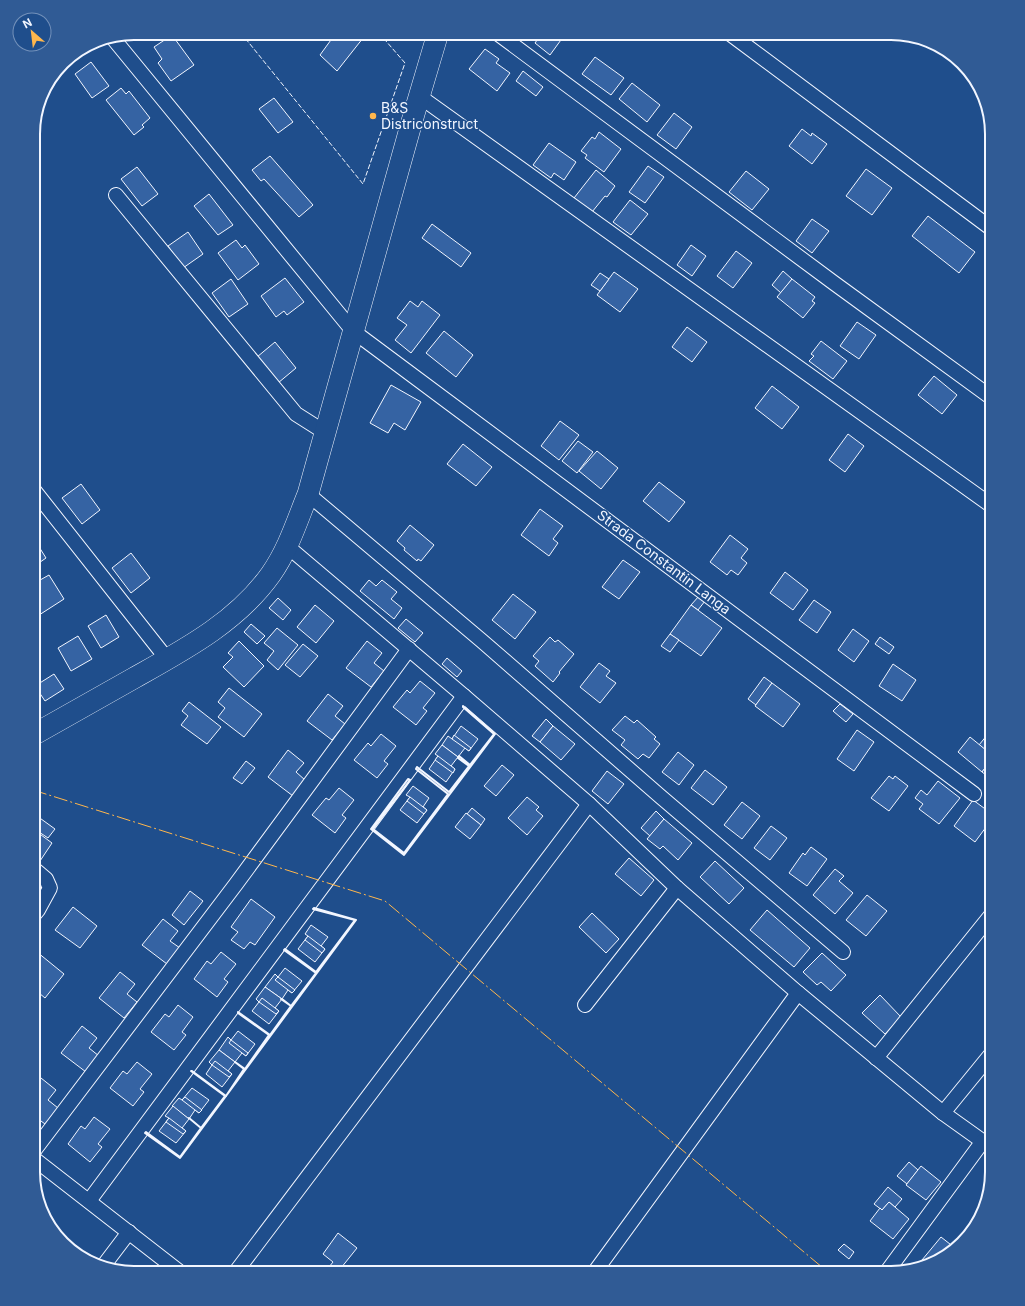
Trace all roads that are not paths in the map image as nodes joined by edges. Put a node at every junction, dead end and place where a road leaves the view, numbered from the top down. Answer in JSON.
{"nodes":[{"id":1,"x":436,"y":40,"type":"edge"},
{"id":2,"x":506,"y":40,"type":"edge"},
{"id":3,"x":738,"y":40,"type":"edge"},
{"id":4,"x":116,"y":42,"type":"edge"},
{"id":5,"x":419,"y":96,"type":"junction"},
{"id":6,"x":116,"y":195,"type":"dead end"},
{"id":7,"x":985,"y":224,"type":"edge"},
{"id":8,"x":353,"y":331,"type":"junction"},
{"id":9,"x":985,"y":393,"type":"edge"},
{"id":10,"x":326,"y":433,"type":"junction"},
{"id":11,"x":308,"y":494,"type":"junction"},
{"id":12,"x":40,"y":498,"type":"edge"},
{"id":13,"x":985,"y":501,"type":"edge"},
{"id":14,"x":286,"y":546,"type":"junction"},
{"id":15,"x":409,"y":649,"type":"junction"},
{"id":16,"x":167,"y":660,"type":"junction"},
{"id":17,"x":464,"y":696,"type":"junction"},
{"id":18,"x":40,"y":731,"type":"edge"},
{"id":19,"x":974,"y":794,"type":"dead end"},
{"id":20,"x":589,"y":804,"type":"junction"},
{"id":21,"x":40,"y":874,"type":"edge"},
{"id":22,"x":677,"y":888,"type":"junction"},
{"id":23,"x":40,"y":907,"type":"edge"},
{"id":24,"x":985,"y":923,"type":"edge"},
{"id":25,"x":844,"y":952,"type":"dead end"},
{"id":26,"x":798,"y":992,"type":"junction"},
{"id":27,"x":585,"y":1005,"type":"dead end"},
{"id":28,"x":876,"y":1058,"type":"junction"},
{"id":29,"x":985,"y":1062,"type":"edge"},
{"id":30,"x":943,"y":1113,"type":"junction"},
{"id":31,"x":40,"y":1143,"type":"edge"},
{"id":32,"x":985,"y":1143,"type":"edge"},
{"id":33,"x":985,"y":1149,"type":"edge"},
{"id":34,"x":40,"y":1163,"type":"edge"},
{"id":35,"x":89,"y":1201,"type":"junction"},
{"id":36,"x":129,"y":1232,"type":"junction"},
{"id":37,"x":106,"y":1262,"type":"edge"},
{"id":38,"x":172,"y":1266,"type":"edge"},
{"id":39,"x":240,"y":1266,"type":"edge"},
{"id":40,"x":599,"y":1266,"type":"edge"},
{"id":41,"x":892,"y":1266,"type":"edge"}],
"edges":[{"from":1,"to":5,"type":"main road"},
{"from":2,"to":9,"type":"street"},
{"from":3,"to":7,"type":"street"},
{"from":4,"to":8,"type":"street","name":"Strada Constantin Langa"},
{"from":5,"to":8,"type":"main road"},
{"from":5,"to":13,"type":"street"},
{"from":6,"to":10,"type":"street"},
{"from":8,"to":10,"type":"main road"},
{"from":8,"to":19,"type":"street","name":"Strada Constantin Langa"},
{"from":10,"to":11,"type":"main road"},
{"from":11,"to":14,"type":"main road"},
{"from":11,"to":25,"type":"street"},
{"from":12,"to":16,"type":"street"},
{"from":14,"to":15,"type":"street"},
{"from":14,"to":16,"type":"main road"},
{"from":15,"to":17,"type":"street"},
{"from":15,"to":31,"type":"street"},
{"from":16,"to":18,"type":"main road"},
{"from":17,"to":20,"type":"street"},
{"from":17,"to":35,"type":"street"},
{"from":20,"to":22,"type":"street"},
{"from":20,"to":39,"type":"street"},
{"from":21,"to":23,"type":"street"},
{"from":22,"to":26,"type":"street"},
{"from":22,"to":27,"type":"street"},
{"from":24,"to":28,"type":"street"},
{"from":26,"to":28,"type":"street"},
{"from":26,"to":40,"type":"street"},
{"from":28,"to":30,"type":"street"},
{"from":29,"to":30,"type":"street"},
{"from":30,"to":32,"type":"street"},
{"from":33,"to":41,"type":"street"},
{"from":34,"to":35,"type":"street"},
{"from":35,"to":36,"type":"street"},
{"from":36,"to":37,"type":"street"},
{"from":36,"to":38,"type":"street"}]}
